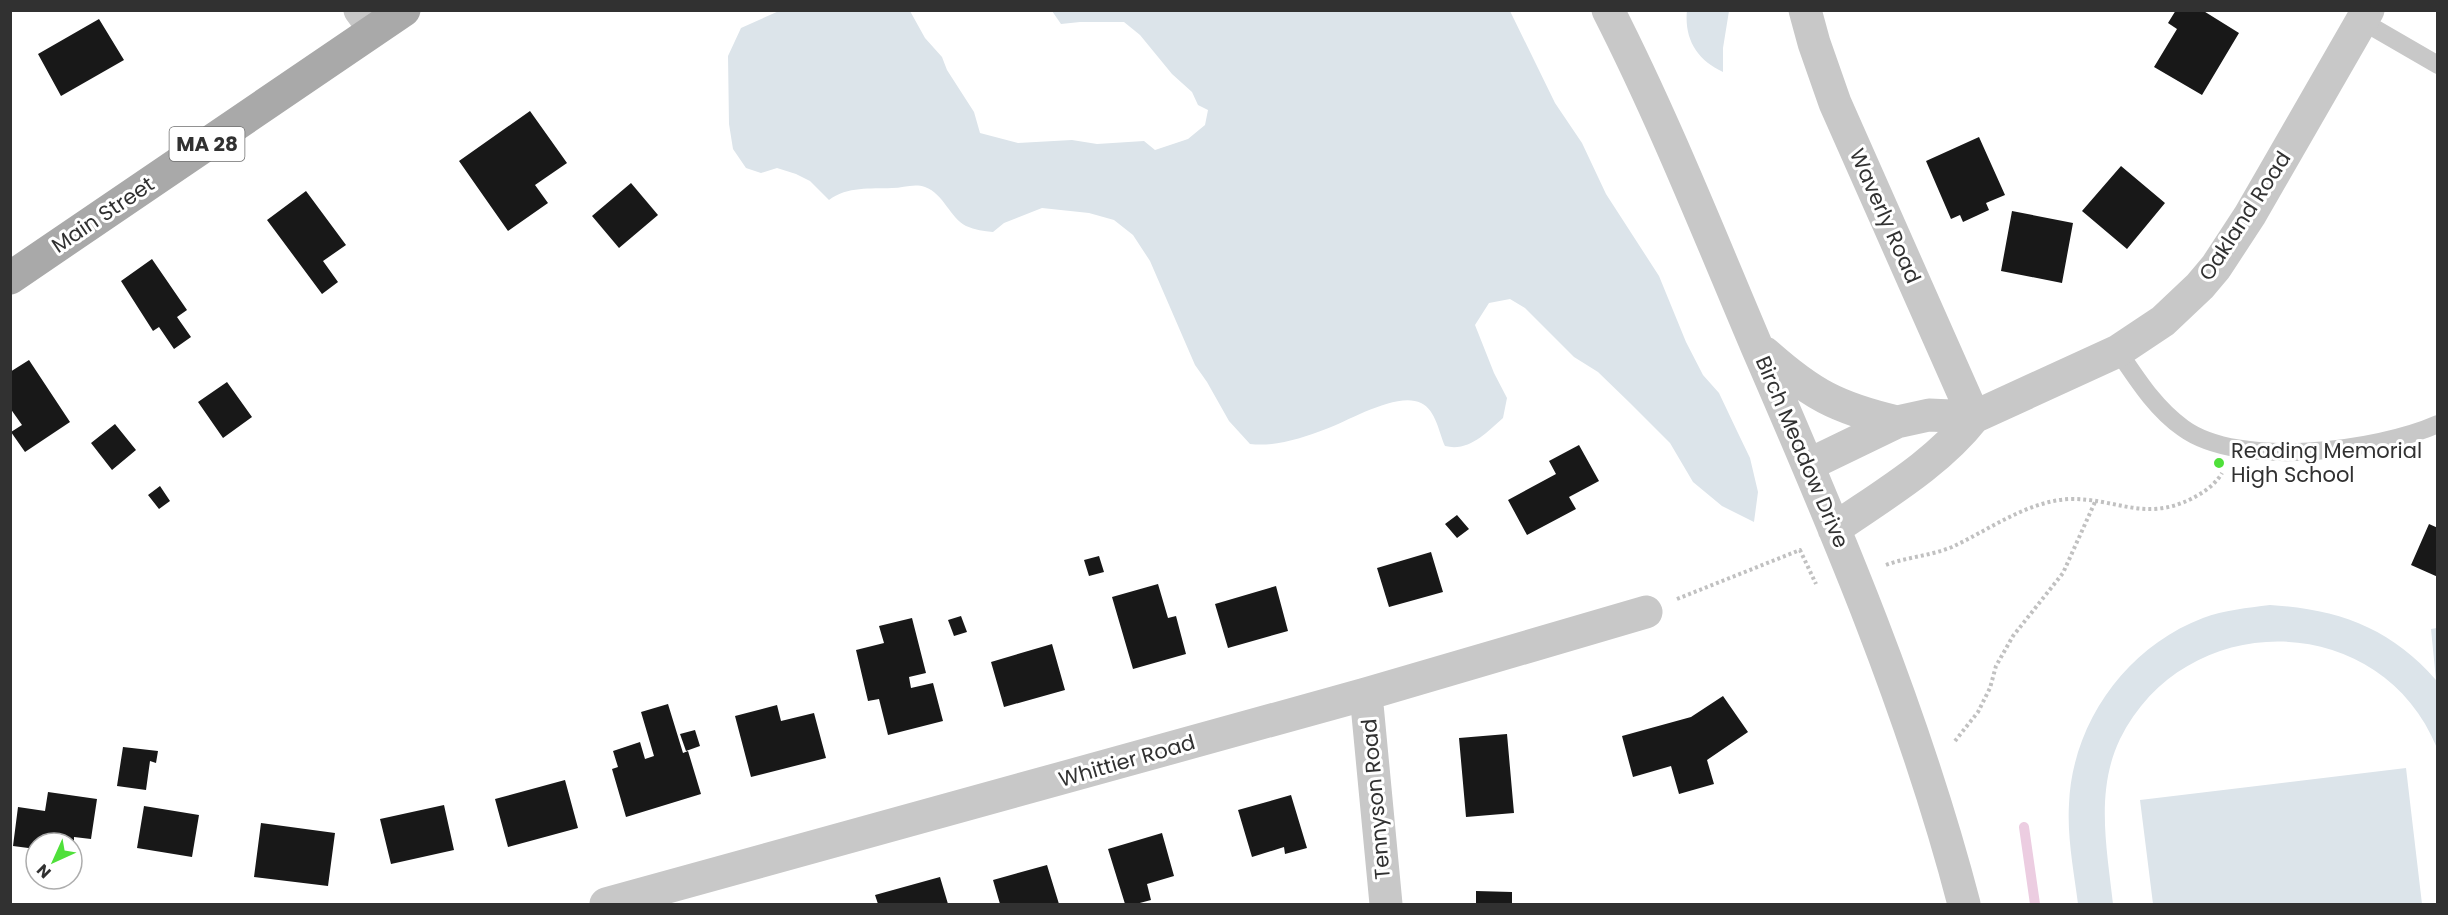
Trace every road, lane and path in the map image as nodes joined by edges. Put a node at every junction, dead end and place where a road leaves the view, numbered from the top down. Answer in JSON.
{"nodes":[{"id":1,"x":404,"y":10,"type":"edge"},
{"id":2,"x":1608,"y":10,"type":"edge"},
{"id":3,"x":1805,"y":10,"type":"edge"},
{"id":4,"x":2365,"y":16,"type":"edge"},
{"id":5,"x":367,"y":20,"type":"edge"},
{"id":6,"x":2438,"y":65,"type":"edge"},
{"id":7,"x":10,"y":278,"type":"edge"},
{"id":8,"x":1757,"y":345,"type":"junction"},
{"id":9,"x":2118,"y":351,"type":"junction"},
{"id":10,"x":1974,"y":417,"type":"junction"},
{"id":11,"x":1898,"y":422,"type":"junction"},
{"id":12,"x":2438,"y":424,"type":"edge"},
{"id":13,"x":2235,"y":448,"type":"junction"},
{"id":14,"x":1808,"y":465,"type":"junction"},
{"id":15,"x":2095,"y":502,"type":"junction"},
{"id":16,"x":1834,"y":529,"type":"junction"},
{"id":17,"x":1854,"y":577,"type":"junction"},
{"id":18,"x":1646,"y":612,"type":"joint"},
{"id":19,"x":1366,"y":694,"type":"junction"},
{"id":20,"x":1955,"y":741,"type":"dead end"},
{"id":21,"x":606,"y":904,"type":"edge"},
{"id":22,"x":1386,"y":904,"type":"edge"},
{"id":23,"x":1964,"y":904,"type":"edge"}],
"edges":[{"from":1,"to":5,"type":"main road","name":"Main Street","number":"MA 28"},
{"from":2,"to":8,"type":"street","name":"Birch Meadow Drive"},
{"from":3,"to":10,"type":"street","name":"Waverly Road"},
{"from":4,"to":6,"type":"lane"},
{"from":4,"to":9,"type":"street","name":"Oakland Road"},
{"from":5,"to":7,"type":"main road","name":"Main Street","number":"MA 28"},
{"from":8,"to":11,"type":"street","name":"Oakland Road"},
{"from":8,"to":14,"type":"street","name":"Birch Meadow Drive"},
{"from":9,"to":10,"type":"street","name":"Oakland Road"},
{"from":9,"to":13,"type":"lane"},
{"from":10,"to":11,"type":"street","name":"Oakland Road"},
{"from":10,"to":16,"type":"street","name":"Oakland Road"},
{"from":11,"to":14,"type":"street","name":"Oakland Road"},
{"from":12,"to":13,"type":"lane"},
{"from":13,"to":15,"type":"path"},
{"from":14,"to":16,"type":"street","name":"Birch Meadow Drive"},
{"from":15,"to":17,"type":"path"},
{"from":15,"to":20,"type":"path"},
{"from":16,"to":17,"type":"street","name":"Birch Meadow Drive"},
{"from":17,"to":18,"type":"path"},
{"from":17,"to":23,"type":"street","name":"Birch Meadow Drive"},
{"from":18,"to":19,"type":"street","name":"Whittier Road"},
{"from":19,"to":21,"type":"street","name":"Whittier Road"},
{"from":19,"to":22,"type":"street","name":"Tennyson Road"}]}
